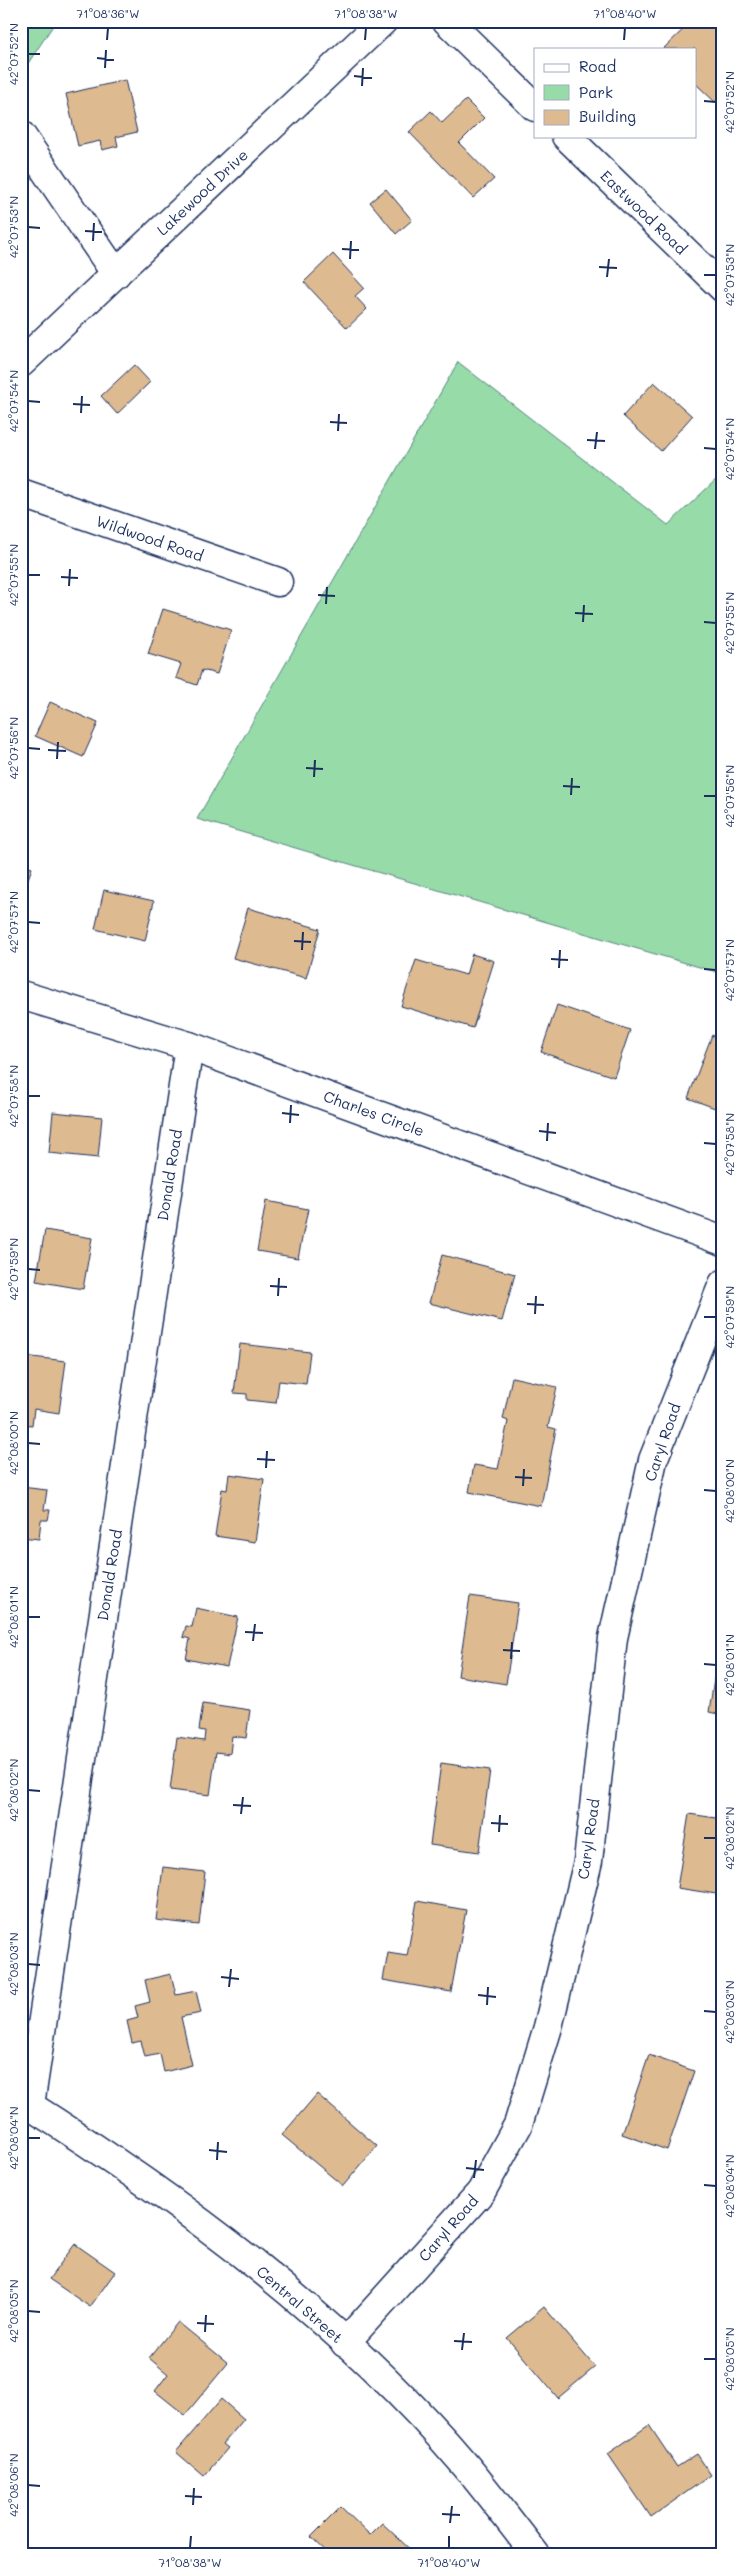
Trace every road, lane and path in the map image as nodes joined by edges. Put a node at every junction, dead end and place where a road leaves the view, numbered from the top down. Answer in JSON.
{"nodes":[{"id":1,"x":383,"y":21,"type":"edge"},
{"id":2,"x":447,"y":21,"type":"edge"},
{"id":3,"x":534,"y":106,"type":"edge"},
{"id":4,"x":21,"y":135,"type":"edge"},
{"id":5,"x":568,"y":138,"type":"edge"},
{"id":6,"x":116,"y":274,"type":"junction"},
{"id":7,"x":723,"y":288,"type":"edge"},
{"id":8,"x":21,"y":363,"type":"edge"},
{"id":9,"x":21,"y":493,"type":"edge"},
{"id":10,"x":278,"y":582,"type":"dead end"},
{"id":11,"x":21,"y":995,"type":"edge"},
{"id":12,"x":189,"y":1046,"type":"junction"},
{"id":13,"x":723,"y":1241,"type":"edge"},
{"id":14,"x":723,"y":1284,"type":"edge"},
{"id":15,"x":26,"y":2102,"type":"edge"},
{"id":16,"x":344,"y":2343,"type":"junction"},
{"id":17,"x":536,"y":2555,"type":"edge"}],
"edges":[{"from":1,"to":6,"type":"street","name":"Lakewood Drive"},
{"from":2,"to":3,"type":"street"},
{"from":4,"to":6,"type":"street"},
{"from":5,"to":7,"type":"street","name":"Eastwood Road"},
{"from":6,"to":8,"type":"street","name":"Lakewood Drive"},
{"from":9,"to":10,"type":"street","name":"Wildwood Road"},
{"from":11,"to":12,"type":"street","name":"Charles Circle"},
{"from":12,"to":13,"type":"street","name":"Charles Circle"},
{"from":12,"to":15,"type":"street","name":"Donald Road"},
{"from":14,"to":16,"type":"street","name":"Caryl Road"},
{"from":15,"to":16,"type":"street","name":"Central Street"},
{"from":16,"to":17,"type":"street","name":"Central Street"}]}
